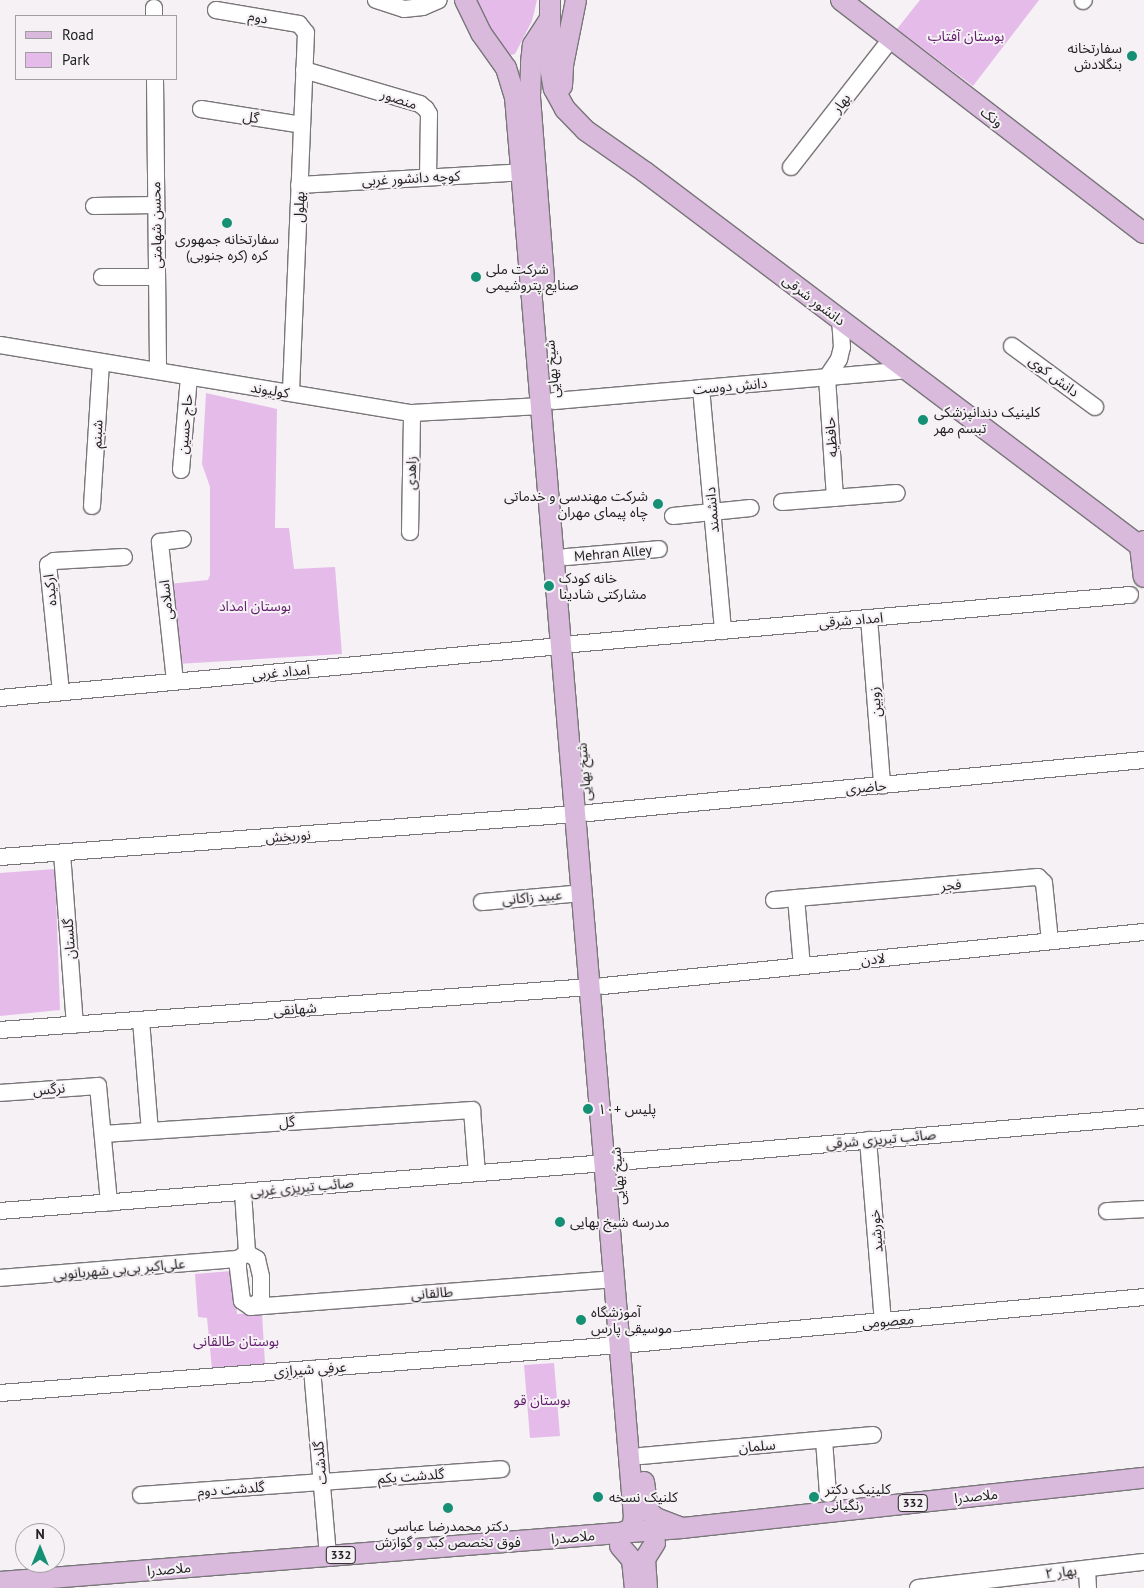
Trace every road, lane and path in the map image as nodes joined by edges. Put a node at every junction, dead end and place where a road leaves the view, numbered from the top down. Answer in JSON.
{"nodes":[{"id":1,"x":376,"y":0,"type":"edge"},
{"id":2,"x":439,"y":0,"type":"edge"},
{"id":3,"x":449,"y":0,"type":"edge"},
{"id":4,"x":465,"y":0,"type":"edge"},
{"id":5,"x":576,"y":0,"type":"edge"},
{"id":6,"x":849,"y":2,"type":"edge"},
{"id":7,"x":550,"y":9,"type":"edge"},
{"id":8,"x":216,"y":10,"type":"dead end"},
{"id":9,"x":299,"y":24,"type":"joint"},
{"id":10,"x":481,"y":34,"type":"junction"},
{"id":11,"x":891,"y":39,"type":"junction"},
{"id":12,"x":304,"y":70,"type":"junction"},
{"id":13,"x":155,"y":80,"type":"edge"},
{"id":14,"x":201,"y":109,"type":"dead end"},
{"id":15,"x":302,"y":125,"type":"junction"},
{"id":16,"x":791,"y":167,"type":"dead end"},
{"id":17,"x":522,"y":172,"type":"junction"},
{"id":18,"x":645,"y":172,"type":"junction"},
{"id":19,"x":428,"y":177,"type":"junction"},
{"id":20,"x":299,"y":184,"type":"junction"},
{"id":21,"x":155,"y":205,"type":"junction"},
{"id":22,"x":94,"y":206,"type":"dead end"},
{"id":23,"x":1144,"y":233,"type":"edge"},
{"id":24,"x":102,"y":277,"type":"dead end"},
{"id":25,"x":156,"y":277,"type":"junction"},
{"id":26,"x":840,"y":319,"type":"junction"},
{"id":27,"x":0,"y":345,"type":"edge"},
{"id":28,"x":1012,"y":346,"type":"dead end"},
{"id":29,"x":101,"y":362,"type":"junction"},
{"id":30,"x":906,"y":370,"type":"junction"},
{"id":31,"x":158,"y":372,"type":"junction"},
{"id":32,"x":189,"y":377,"type":"junction"},
{"id":33,"x":827,"y":377,"type":"junction"},
{"id":34,"x":701,"y":388,"type":"junction"},
{"id":35,"x":291,"y":394,"type":"junction"},
{"id":36,"x":548,"y":404,"type":"junction"},
{"id":37,"x":1095,"y":407,"type":"dead end"},
{"id":38,"x":412,"y":414,"type":"junction"},
{"id":39,"x":181,"y":470,"type":"dead end"},
{"id":40,"x":554,"y":478,"type":"junction"},
{"id":41,"x":897,"y":493,"type":"dead end"},
{"id":42,"x":835,"y":498,"type":"junction"},
{"id":43,"x":782,"y":502,"type":"dead end"},
{"id":44,"x":92,"y":506,"type":"dead end"},
{"id":45,"x":751,"y":508,"type":"dead end"},
{"id":46,"x":712,"y":512,"type":"junction"},
{"id":47,"x":673,"y":516,"type":"dead end"},
{"id":48,"x":410,"y":532,"type":"dead end"},
{"id":49,"x":184,"y":539,"type":"dead end"},
{"id":50,"x":1143,"y":546,"type":"edge"},
{"id":51,"x":659,"y":549,"type":"dead end"},
{"id":52,"x":124,"y":557,"type":"dead end"},
{"id":53,"x":566,"y":557,"type":"junction"},
{"id":54,"x":1144,"y":577,"type":"edge"},
{"id":55,"x":1130,"y":595,"type":"dead end"},
{"id":56,"x":868,"y":618,"type":"junction"},
{"id":57,"x":722,"y":631,"type":"junction"},
{"id":58,"x":567,"y":645,"type":"junction"},
{"id":59,"x":175,"y":682,"type":"junction"},
{"id":60,"x":62,"y":692,"type":"junction"},
{"id":61,"x":0,"y":698,"type":"edge"},
{"id":62,"x":1144,"y":760,"type":"edge"},
{"id":63,"x":882,"y":785,"type":"junction"},
{"id":64,"x":582,"y":814,"type":"junction"},
{"id":65,"x":62,"y":853,"type":"junction"},
{"id":66,"x":0,"y":857,"type":"edge"},
{"id":67,"x":582,"y":892,"type":"junction"},
{"id":68,"x":796,"y":898,"type":"junction"},
{"id":69,"x":774,"y":900,"type":"dead end"},
{"id":70,"x":482,"y":902,"type":"dead end"},
{"id":71,"x":1144,"y":932,"type":"edge"},
{"id":72,"x":1050,"y":941,"type":"junction"},
{"id":73,"x":802,"y":966,"type":"junction"},
{"id":74,"x":596,"y":986,"type":"junction"},
{"id":75,"x":141,"y":1020,"type":"junction"},
{"id":76,"x":75,"y":1025,"type":"junction"},
{"id":77,"x":0,"y":1030,"type":"edge"},
{"id":78,"x":0,"y":1093,"type":"edge"},
{"id":79,"x":1144,"y":1117,"type":"edge"},
{"id":80,"x":150,"y":1131,"type":"junction"},
{"id":81,"x":103,"y":1134,"type":"junction"},
{"id":82,"x":868,"y":1140,"type":"junction"},
{"id":83,"x":611,"y":1163,"type":"junction"},
{"id":84,"x":477,"y":1173,"type":"junction"},
{"id":85,"x":243,"y":1192,"type":"junction"},
{"id":86,"x":110,"y":1202,"type":"junction"},
{"id":87,"x":1144,"y":1209,"type":"edge"},
{"id":88,"x":0,"y":1211,"type":"edge"},
{"id":89,"x":1107,"y":1211,"type":"dead end"},
{"id":90,"x":243,"y":1256,"type":"junction"},
{"id":91,"x":0,"y":1278,"type":"edge"},
{"id":92,"x":614,"y":1279,"type":"junction"},
{"id":93,"x":1144,"y":1297,"type":"edge"},
{"id":94,"x":251,"y":1307,"type":"junction"},
{"id":95,"x":883,"y":1321,"type":"junction"},
{"id":96,"x":626,"y":1344,"type":"junction"},
{"id":97,"x":312,"y":1369,"type":"junction"},
{"id":98,"x":0,"y":1393,"type":"edge"},
{"id":99,"x":631,"y":1408,"type":"junction"},
{"id":100,"x":873,"y":1435,"type":"dead end"},
{"id":101,"x":824,"y":1440,"type":"junction"},
{"id":102,"x":641,"y":1456,"type":"junction"},
{"id":103,"x":501,"y":1469,"type":"dead end"},
{"id":104,"x":1144,"y":1478,"type":"edge"},
{"id":105,"x":322,"y":1482,"type":"junction"},
{"id":106,"x":1144,"y":1491,"type":"edge"},
{"id":107,"x":828,"y":1494,"type":"dead end"},
{"id":108,"x":141,"y":1496,"type":"dead end"},
{"id":109,"x":654,"y":1517,"type":"junction"},
{"id":110,"x":682,"y":1528,"type":"junction"},
{"id":111,"x":635,"y":1542,"type":"junction"},
{"id":112,"x":328,"y":1556,"type":"junction"},
{"id":113,"x":1144,"y":1562,"type":"edge"},
{"id":114,"x":1087,"y":1569,"type":"junction"},
{"id":115,"x":0,"y":1582,"type":"edge"},
{"id":116,"x":93,"y":1588,"type":"edge"},
{"id":117,"x":635,"y":1588,"type":"edge"},
{"id":118,"x":647,"y":1588,"type":"edge"},
{"id":119,"x":918,"y":1588,"type":"edge"},
{"id":120,"x":1088,"y":1588,"type":"edge"}],
"edges":[{"from":1,"to":2,"type":"street"},
{"from":3,"to":10,"type":"main road"},
{"from":4,"to":10,"type":"main road","name":"شیخ بهایی"},
{"from":5,"to":18,"type":"main road"},
{"from":6,"to":11,"type":"main road","name":"ونک"},
{"from":7,"to":18,"type":"main road","name":"دانشور شرقی"},
{"from":7,"to":36,"type":"main road","name":"شیخ بهایی"},
{"from":8,"to":9,"type":"street","name":"دوم"},
{"from":9,"to":12,"type":"street","name":"بهلول"},
{"from":10,"to":17,"type":"main road","name":"شیخ بهایی"},
{"from":11,"to":16,"type":"street","name":"بهار"},
{"from":11,"to":23,"type":"main road","name":"ونک"},
{"from":12,"to":15,"type":"street","name":"بهلول"},
{"from":12,"to":19,"type":"street","name":"منصور"},
{"from":13,"to":21,"type":"street","name":"محسن شهامتی"},
{"from":14,"to":15,"type":"street","name":"گل"},
{"from":15,"to":20,"type":"street","name":"بهلول"},
{"from":17,"to":19,"type":"street","name":"کوچه دانشور غربی"},
{"from":17,"to":36,"type":"main road","name":"شیخ بهایی"},
{"from":18,"to":26,"type":"main road","name":"دانشور شرقی"},
{"from":19,"to":20,"type":"street","name":"کوچه دانشور غربی"},
{"from":20,"to":35,"type":"street","name":"بهلول"},
{"from":21,"to":22,"type":"street"},
{"from":21,"to":25,"type":"street","name":"محسن شهامتی"},
{"from":24,"to":25,"type":"street"},
{"from":25,"to":31,"type":"street","name":"محسن شهامتی"},
{"from":26,"to":30,"type":"main road","name":"دانشور شرقی"},
{"from":26,"to":33,"type":"street"},
{"from":27,"to":29,"type":"street","name":"کولیوند"},
{"from":28,"to":37,"type":"street","name":"دانش کوی"},
{"from":29,"to":31,"type":"street","name":"کولیوند"},
{"from":29,"to":44,"type":"street","name":"شبنم"},
{"from":30,"to":33,"type":"street","name":"دانش دوست"},
{"from":30,"to":50,"type":"main road","name":"دانشور شرقی"},
{"from":31,"to":32,"type":"street","name":"کولیوند"},
{"from":32,"to":35,"type":"street","name":"کولیوند"},
{"from":32,"to":39,"type":"street","name":"حاج حسین"},
{"from":33,"to":34,"type":"street","name":"دانش دوست"},
{"from":33,"to":42,"type":"street","name":"حافظیه"},
{"from":34,"to":36,"type":"street","name":"دانش دوست"},
{"from":34,"to":46,"type":"street","name":"دانشمند"},
{"from":35,"to":38,"type":"street","name":"کولیوند"},
{"from":36,"to":38,"type":"street","name":"کولیوند"},
{"from":36,"to":40,"type":"main road","name":"شیخ بهایی"},
{"from":38,"to":48,"type":"street","name":"زاهدی"},
{"from":40,"to":53,"type":"main road","name":"شیخ بهایی"},
{"from":40,"to":58,"type":"main road","name":"شیخ بهایی"},
{"from":41,"to":42,"type":"street"},
{"from":42,"to":43,"type":"street"},
{"from":45,"to":46,"type":"street"},
{"from":46,"to":47,"type":"street"},
{"from":46,"to":57,"type":"street","name":"دانشمند"},
{"from":49,"to":59,"type":"street","name":"اسلامی"},
{"from":50,"to":54,"type":"main road"},
{"from":51,"to":53,"type":"street","name":"Mehran Alley"},
{"from":52,"to":60,"type":"street","name":"ارکیده"},
{"from":53,"to":58,"type":"main road","name":"شیخ بهایی"},
{"from":55,"to":56,"type":"street","name":"امداد شرقی"},
{"from":56,"to":57,"type":"street","name":"امداد شرقی"},
{"from":56,"to":63,"type":"street","name":"زوبین"},
{"from":57,"to":58,"type":"street","name":"امداد شرقی"},
{"from":58,"to":59,"type":"street","name":"امداد غربی"},
{"from":58,"to":64,"type":"main road","name":"شیخ بهایی"},
{"from":59,"to":60,"type":"street","name":"امداد غربی"},
{"from":60,"to":61,"type":"street","name":"امداد غربی"},
{"from":62,"to":63,"type":"street","name":"حاضری"},
{"from":63,"to":64,"type":"street","name":"حاضری"},
{"from":64,"to":65,"type":"street","name":"نوربخش"},
{"from":64,"to":67,"type":"main road","name":"شیخ بهایی"},
{"from":64,"to":74,"type":"main road","name":"شیخ بهایی"},
{"from":65,"to":66,"type":"street","name":"نوربخش"},
{"from":65,"to":76,"type":"street","name":"گلستان"},
{"from":67,"to":70,"type":"street","name":"عبید زاکانی"},
{"from":67,"to":74,"type":"main road","name":"شیخ بهایی"},
{"from":68,"to":69,"type":"street","name":"فجر"},
{"from":68,"to":72,"type":"street","name":"فجر"},
{"from":68,"to":73,"type":"street"},
{"from":71,"to":72,"type":"street","name":"لادن"},
{"from":72,"to":73,"type":"street","name":"لادن"},
{"from":73,"to":74,"type":"street","name":"لادن"},
{"from":74,"to":75,"type":"street","name":"شهانقی"},
{"from":74,"to":83,"type":"main road","name":"شیخ بهایی"},
{"from":75,"to":76,"type":"street","name":"شهانقی"},
{"from":75,"to":80,"type":"street"},
{"from":76,"to":77,"type":"street","name":"شهانقی"},
{"from":78,"to":81,"type":"street","name":"نرگس"},
{"from":79,"to":82,"type":"street","name":"صائب تبریزی شرقی"},
{"from":80,"to":81,"type":"street","name":"گل"},
{"from":80,"to":84,"type":"street","name":"گل"},
{"from":81,"to":86,"type":"street"},
{"from":82,"to":83,"type":"street","name":"صائب تبریزی شرقی"},
{"from":82,"to":95,"type":"street","name":"خورشید"},
{"from":83,"to":84,"type":"street","name":"صائب تبریزی غربی"},
{"from":83,"to":92,"type":"main road","name":"شیخ بهایی"},
{"from":83,"to":96,"type":"main road","name":"شیخ بهایی"},
{"from":84,"to":85,"type":"street","name":"صائب تبریزی غربی"},
{"from":85,"to":86,"type":"street","name":"صائب تبریزی غربی"},
{"from":85,"to":90,"type":"street"},
{"from":86,"to":88,"type":"street","name":"صائب تبریزی غربی"},
{"from":87,"to":89,"type":"street"},
{"from":90,"to":91,"type":"street","name":"علی‌اکبر بی‌بی شهربانویی"},
{"from":90,"to":94,"type":"street"},
{"from":90,"to":94,"type":"street"},
{"from":92,"to":94,"type":"street","name":"طالقانی"},
{"from":92,"to":96,"type":"main road","name":"شیخ بهایی"},
{"from":93,"to":95,"type":"street","name":"معصومی"},
{"from":95,"to":96,"type":"street","name":"معصومی"},
{"from":96,"to":97,"type":"street","name":"عرفی شیرازی"},
{"from":96,"to":99,"type":"main road","name":"شیخ بهایی"},
{"from":97,"to":98,"type":"street","name":"عرفی شیرازی"},
{"from":97,"to":105,"type":"street","name":"گلدشت"},
{"from":99,"to":102,"type":"main road","name":"شیخ بهایی"},
{"from":99,"to":111,"type":"main road","name":"شیخ بهایی"},
{"from":100,"to":101,"type":"street","name":"سلمان"},
{"from":101,"to":102,"type":"street","name":"سلمان"},
{"from":101,"to":107,"type":"street"},
{"from":102,"to":109,"type":"main road","name":"شیخ بهایی"},
{"from":103,"to":105,"type":"street","name":"گلدشت یکم"},
{"from":104,"to":110,"type":"main road","name":"ملاصدرا","number":"332"},
{"from":105,"to":108,"type":"street","name":"گلدشت دوم"},
{"from":105,"to":112,"type":"street","name":"گلدشت"},
{"from":106,"to":111,"type":"main road","name":"ملاصدرا","number":"332"},
{"from":109,"to":110,"type":"main road"},
{"from":109,"to":111,"type":"main road"},
{"from":110,"to":111,"type":"main road","name":"ملاصدرا","number":"332"},
{"from":111,"to":112,"type":"main road","name":"ملاصدرا","number":"332"},
{"from":111,"to":116,"type":"main road","name":"ملاصدرا","number":"332"},
{"from":111,"to":117,"type":"main road","name":"شیخ بهایی"},
{"from":111,"to":118,"type":"main road","name":"شیخ بهایی"},
{"from":112,"to":115,"type":"main road","name":"ملاصدرا","number":"332"},
{"from":113,"to":114,"type":"street","name":"بهار ۲"},
{"from":114,"to":119,"type":"street","name":"بهار ۲"},
{"from":114,"to":120,"type":"street"}]}
